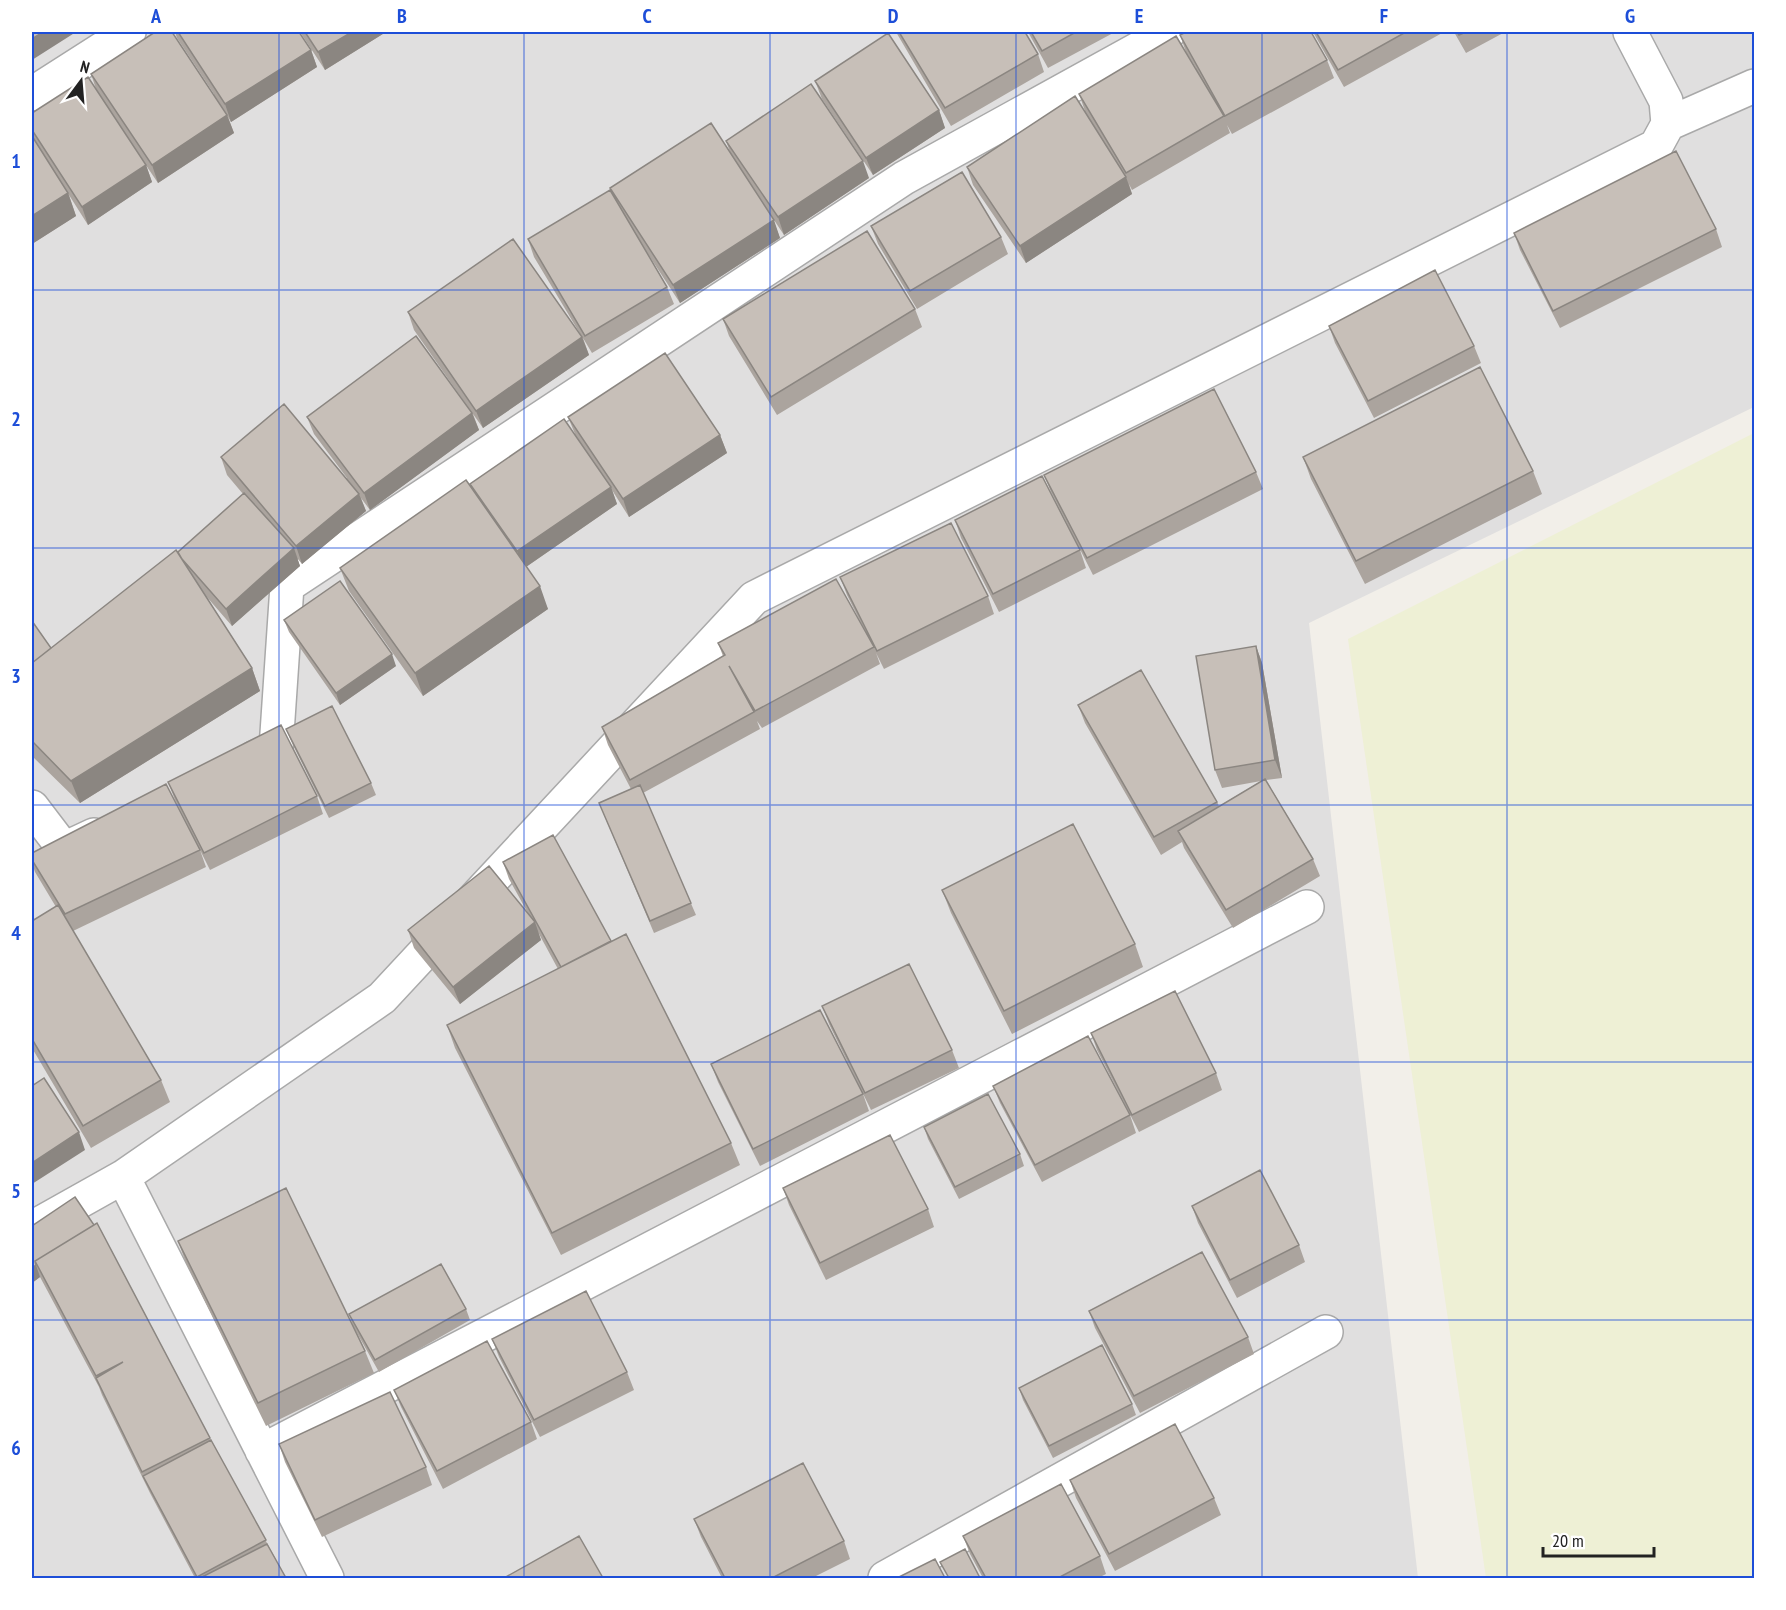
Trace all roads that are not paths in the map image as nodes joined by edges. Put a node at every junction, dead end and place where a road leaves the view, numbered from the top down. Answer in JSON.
{"nodes":[{"id":1,"x":129,"y":32,"type":"edge"},
{"id":2,"x":1169,"y":32,"type":"edge"},
{"id":3,"x":1630,"y":32,"type":"edge"},
{"id":4,"x":1755,"y":86,"type":"edge"},
{"id":5,"x":32,"y":94,"type":"edge"},
{"id":6,"x":1668,"y":124,"type":"junction"},
{"id":7,"x":223,"y":773,"type":"edge"},
{"id":8,"x":32,"y":807,"type":"edge"},
{"id":9,"x":117,"y":824,"type":"edge"},
{"id":10,"x":1307,"y":907,"type":"dead end"},
{"id":11,"x":123,"y":1177,"type":"junction"},
{"id":12,"x":32,"y":1228,"type":"edge"},
{"id":13,"x":1326,"y":1332,"type":"dead end"},
{"id":14,"x":262,"y":1451,"type":"junction"},
{"id":15,"x":327,"y":1578,"type":"edge"},
{"id":16,"x":885,"y":1578,"type":"edge"}],
"edges":[{"from":1,"to":5,"type":"street"},
{"from":2,"to":7,"type":"street"},
{"from":3,"to":6,"type":"street"},
{"from":4,"to":6,"type":"street"},
{"from":6,"to":11,"type":"street"},
{"from":8,"to":9,"type":"street"},
{"from":10,"to":14,"type":"street"},
{"from":11,"to":12,"type":"street"},
{"from":11,"to":14,"type":"street"},
{"from":13,"to":16,"type":"street"},
{"from":14,"to":15,"type":"street"}]}
